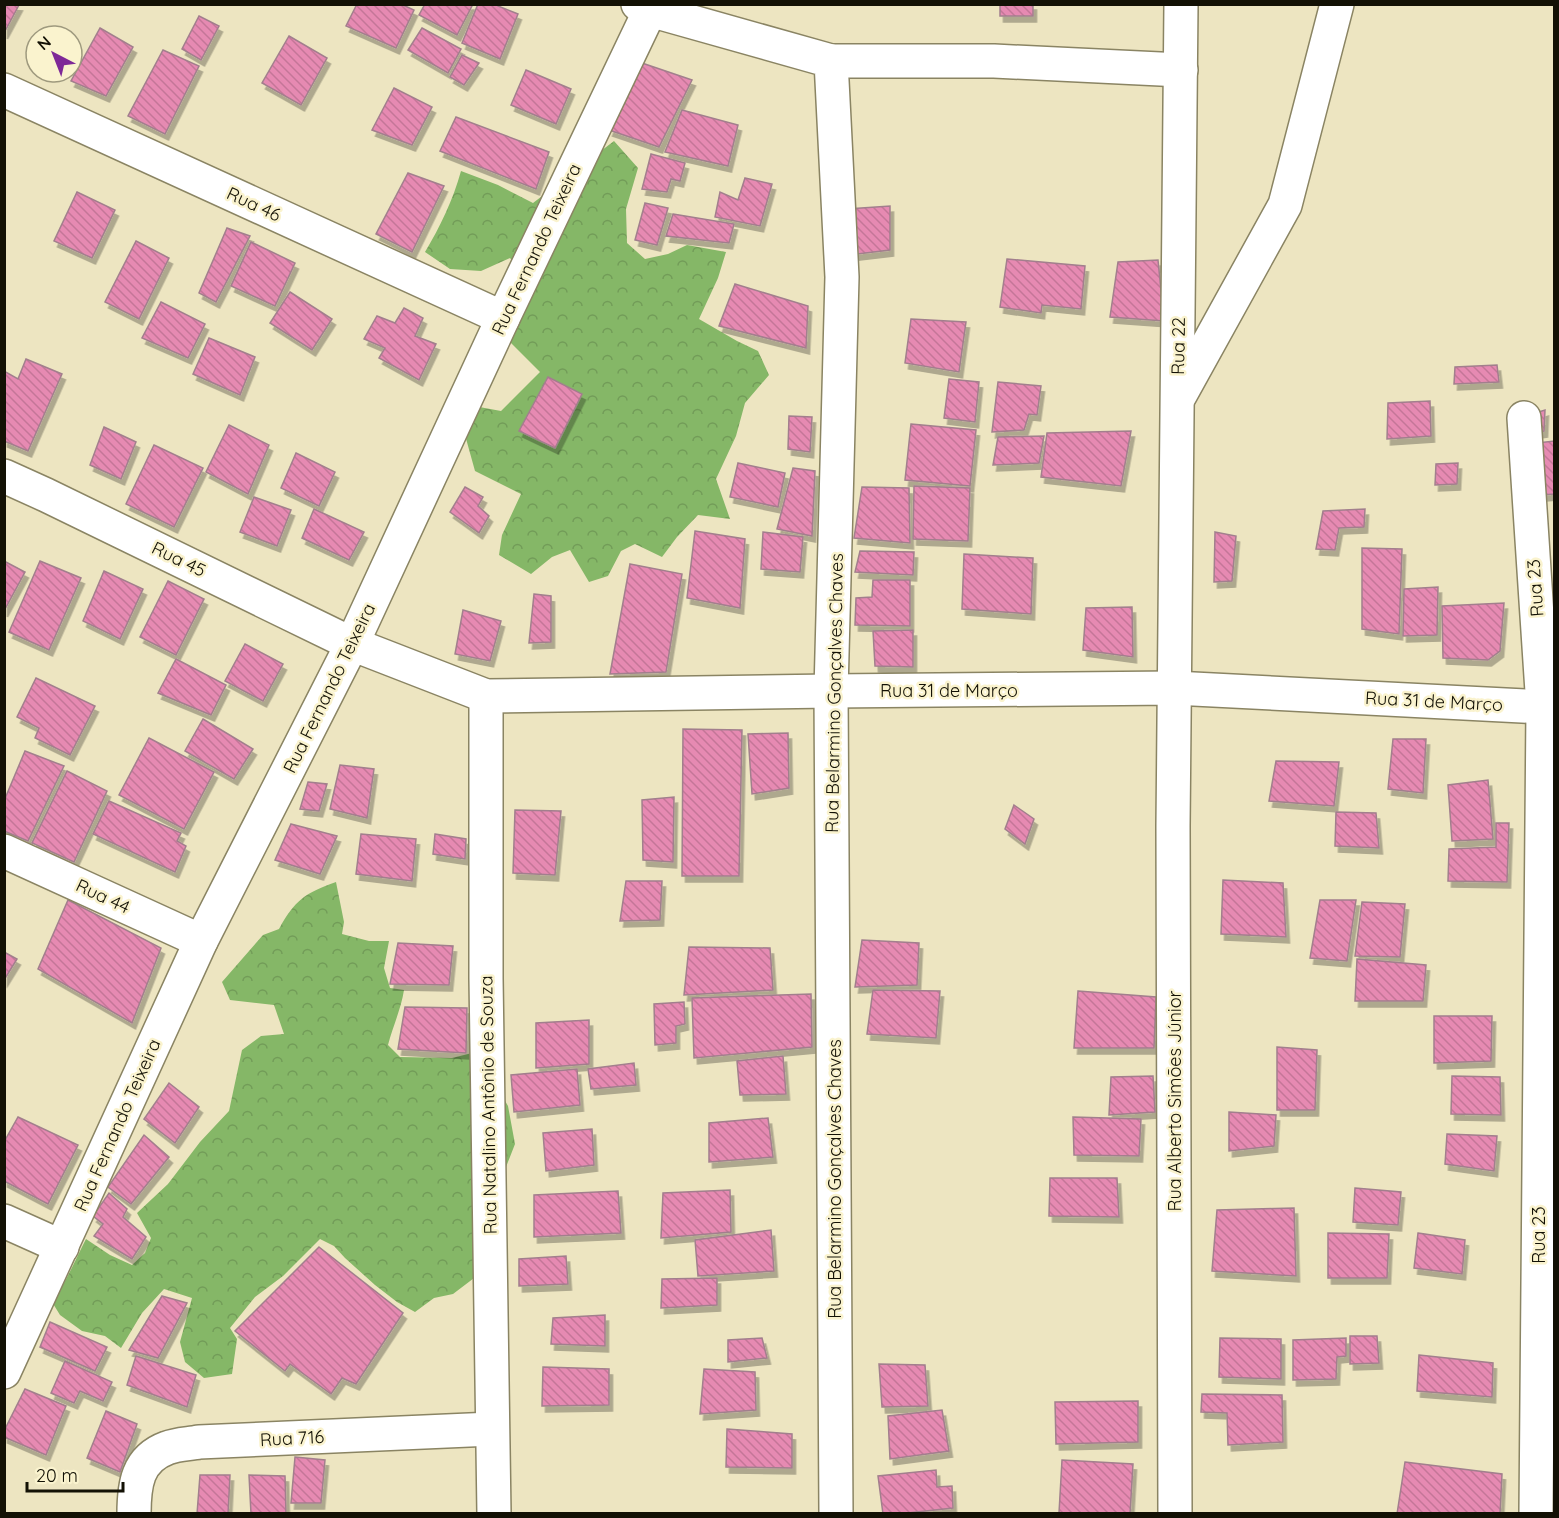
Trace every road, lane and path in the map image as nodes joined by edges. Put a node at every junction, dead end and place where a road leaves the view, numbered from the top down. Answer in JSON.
{"nodes":[{"id":1,"x":1181,"y":4,"type":"edge"},
{"id":2,"x":1337,"y":4,"type":"edge"},
{"id":3,"x":647,"y":6,"type":"edge"},
{"id":4,"x":831,"y":61,"type":"junction"},
{"id":5,"x":1180,"y":70,"type":"junction"},
{"id":6,"x":4,"y":90,"type":"edge"},
{"id":7,"x":503,"y":318,"type":"junction"},
{"id":8,"x":1178,"y":399,"type":"junction"},
{"id":9,"x":1524,"y":418,"type":"dead end"},
{"id":10,"x":4,"y":476,"type":"edge"},
{"id":11,"x":352,"y":644,"type":"junction"},
{"id":12,"x":1174,"y":688,"type":"junction"},
{"id":13,"x":831,"y":690,"type":"junction"},
{"id":14,"x":486,"y":696,"type":"junction"},
{"id":15,"x":1549,"y":707,"type":"edge"},
{"id":16,"x":4,"y":851,"type":"edge"},
{"id":17,"x":201,"y":941,"type":"junction"},
{"id":18,"x":4,"y":1221,"type":"edge"},
{"id":19,"x":62,"y":1247,"type":"junction"},
{"id":20,"x":4,"y":1372,"type":"edge"},
{"id":21,"x":492,"y":1429,"type":"junction"},
{"id":22,"x":134,"y":1510,"type":"edge"},
{"id":23,"x":494,"y":1514,"type":"edge"},
{"id":24,"x":836,"y":1514,"type":"edge"},
{"id":25,"x":1175,"y":1514,"type":"edge"},
{"id":26,"x":1536,"y":1514,"type":"edge"}],
"edges":[{"from":1,"to":5,"type":"street","name":"Rua 22"},
{"from":2,"to":8,"type":"street"},
{"from":3,"to":4,"type":"street"},
{"from":3,"to":7,"type":"street","name":"Rua Fernando Teixeira"},
{"from":4,"to":5,"type":"street"},
{"from":4,"to":13,"type":"street","name":"Rua Belarmino Gonçalves Chaves"},
{"from":5,"to":8,"type":"street","name":"Rua 22"},
{"from":6,"to":7,"type":"street","name":"Rua 46"},
{"from":7,"to":11,"type":"street","name":"Rua Fernando Teixeira"},
{"from":8,"to":12,"type":"street","name":"Rua 22"},
{"from":9,"to":15,"type":"street","name":"Rua 23"},
{"from":10,"to":11,"type":"street","name":"Rua 45"},
{"from":11,"to":14,"type":"street","name":"Rua 31 de Março"},
{"from":11,"to":17,"type":"street","name":"Rua Fernando Teixeira"},
{"from":12,"to":13,"type":"street","name":"Rua 31 de Março"},
{"from":12,"to":15,"type":"street","name":"Rua 31 de Março"},
{"from":12,"to":25,"type":"street","name":"Rua Alberto Simões Júnior"},
{"from":13,"to":14,"type":"street","name":"Rua 31 de Março"},
{"from":13,"to":24,"type":"street","name":"Rua Belarmino Gonçalves Chaves"},
{"from":14,"to":21,"type":"street","name":"Rua Natalino Antônio de Souza"},
{"from":15,"to":26,"type":"street","name":"Rua 23"},
{"from":16,"to":17,"type":"street","name":"Rua 44"},
{"from":17,"to":19,"type":"street","name":"Rua Fernando Teixeira"},
{"from":18,"to":19,"type":"street"},
{"from":19,"to":20,"type":"street","name":"Rua Fernando Teixeira"},
{"from":21,"to":22,"type":"street","name":"Rua 716"},
{"from":21,"to":23,"type":"street","name":"Rua Natalino Antônio de Souza"}]}
